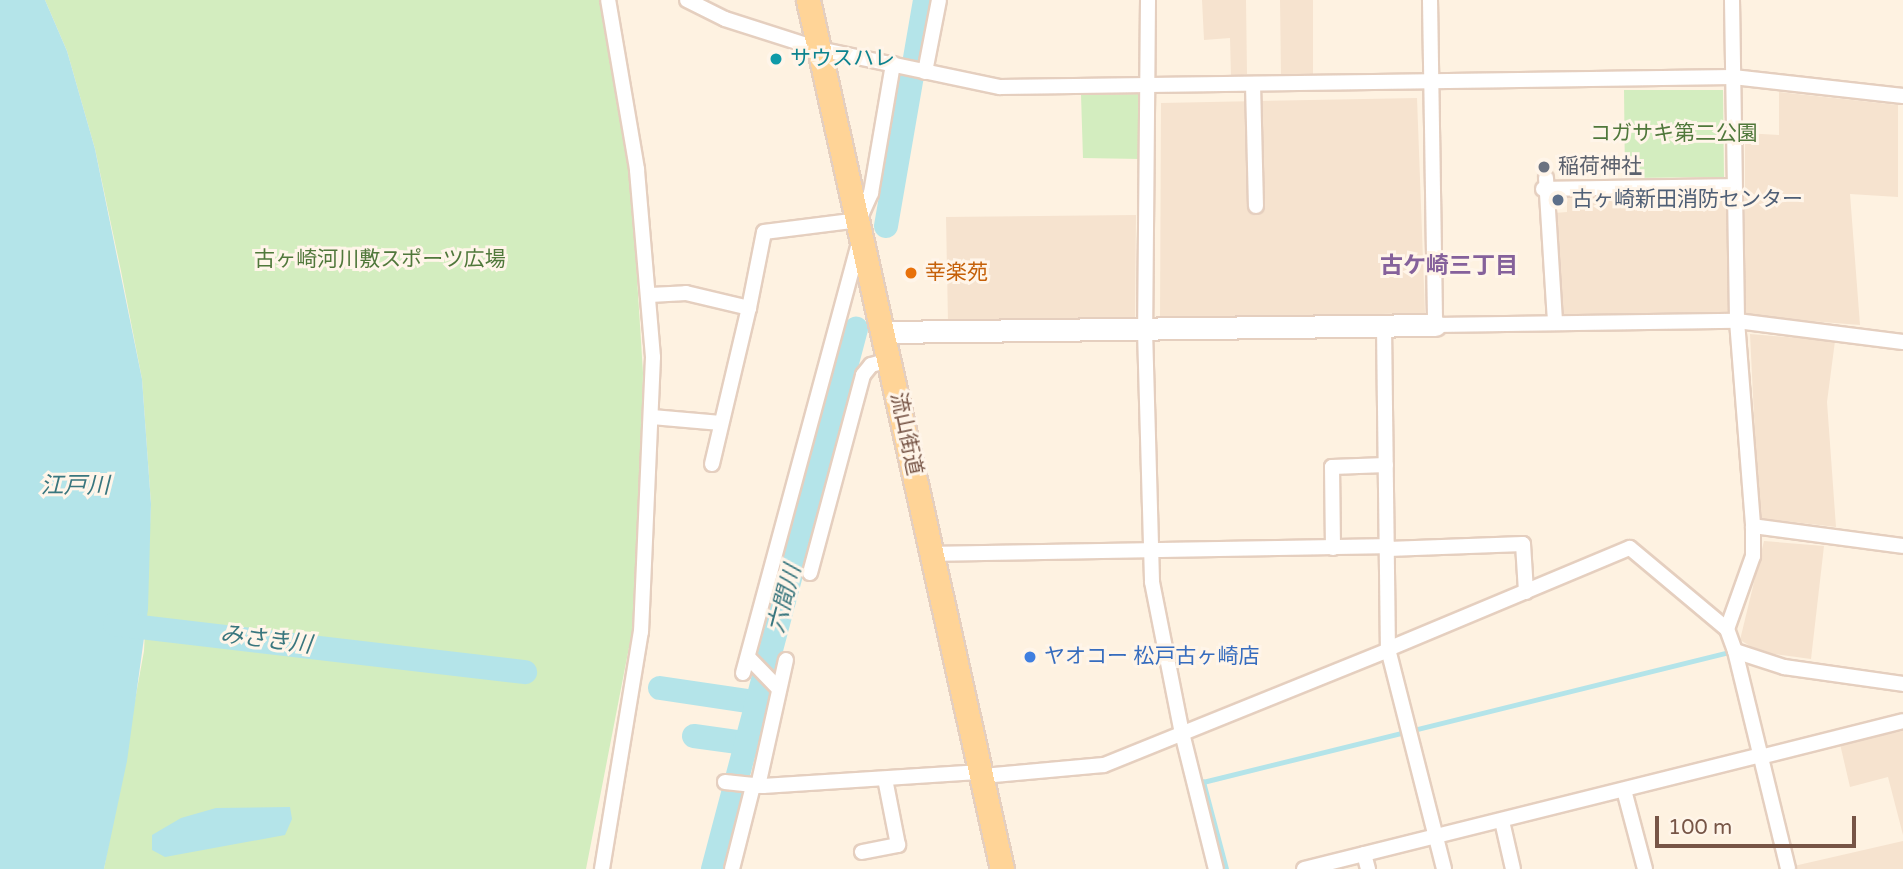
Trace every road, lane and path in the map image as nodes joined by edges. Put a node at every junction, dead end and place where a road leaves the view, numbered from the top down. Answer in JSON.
{"nodes":[{"id":1,"x":608,"y":0,"type":"edge"},
{"id":2,"x":687,"y":0,"type":"edge"},
{"id":3,"x":808,"y":0,"type":"edge"},
{"id":4,"x":939,"y":0,"type":"edge"},
{"id":5,"x":1147,"y":0,"type":"edge"},
{"id":6,"x":1430,"y":0,"type":"edge"},
{"id":7,"x":1732,"y":0,"type":"edge"},
{"id":8,"x":819,"y":49,"type":"junction"},
{"id":9,"x":893,"y":64,"type":"junction"},
{"id":10,"x":925,"y":72,"type":"junction"},
{"id":11,"x":1733,"y":77,"type":"junction"},
{"id":12,"x":1431,"y":82,"type":"junction"},
{"id":13,"x":1253,"y":84,"type":"junction"},
{"id":14,"x":1149,"y":85,"type":"junction"},
{"id":15,"x":1903,"y":96,"type":"edge"},
{"id":16,"x":1734,"y":186,"type":"junction"},
{"id":17,"x":1256,"y":206,"type":"dead end"},
{"id":18,"x":860,"y":225,"type":"junction"},
{"id":19,"x":650,"y":295,"type":"junction"},
{"id":20,"x":749,"y":308,"type":"junction"},
{"id":21,"x":1737,"y":321,"type":"junction"},
{"id":22,"x":1555,"y":323,"type":"junction"},
{"id":23,"x":1435,"y":325,"type":"junction"},
{"id":24,"x":1384,"y":326,"type":"junction"},
{"id":25,"x":1145,"y":330,"type":"junction"},
{"id":26,"x":884,"y":332,"type":"junction"},
{"id":27,"x":1903,"y":342,"type":"edge"},
{"id":28,"x":890,"y":360,"type":"junction"},
{"id":29,"x":652,"y":417,"type":"junction"},
{"id":30,"x":721,"y":423,"type":"junction"},
{"id":31,"x":712,"y":464,"type":"dead end"},
{"id":32,"x":1386,"y":465,"type":"junction"},
{"id":33,"x":1754,"y":526,"type":"junction"},
{"id":34,"x":1903,"y":545,"type":"edge"},
{"id":35,"x":1333,"y":548,"type":"junction"},
{"id":36,"x":1388,"y":548,"type":"junction"},
{"id":37,"x":1150,"y":552,"type":"junction"},
{"id":38,"x":933,"y":554,"type":"junction"},
{"id":39,"x":810,"y":573,"type":"dead end"},
{"id":40,"x":1526,"y":592,"type":"junction"},
{"id":41,"x":1727,"y":629,"type":"junction"},
{"id":42,"x":1388,"y":650,"type":"junction"},
{"id":43,"x":1735,"y":651,"type":"junction"},
{"id":44,"x":748,"y":657,"type":"junction"},
{"id":45,"x":786,"y":660,"type":"dead end"},
{"id":46,"x":743,"y":673,"type":"dead end"},
{"id":47,"x":1903,"y":684,"type":"edge"},
{"id":48,"x":778,"y":688,"type":"junction"},
{"id":49,"x":1903,"y":721,"type":"edge"},
{"id":50,"x":1182,"y":733,"type":"junction"},
{"id":51,"x":1760,"y":756,"type":"junction"},
{"id":52,"x":982,"y":774,"type":"junction"},
{"id":53,"x":885,"y":779,"type":"junction"},
{"id":54,"x":725,"y":782,"type":"dead end"},
{"id":55,"x":755,"y":786,"type":"junction"},
{"id":56,"x":1624,"y":790,"type":"junction"},
{"id":57,"x":1502,"y":821,"type":"junction"},
{"id":58,"x":1436,"y":837,"type":"junction"},
{"id":59,"x":862,"y":852,"type":"dead end"},
{"id":60,"x":1366,"y":862,"type":"edge"},
{"id":61,"x":1332,"y":866,"type":"edge"},
{"id":62,"x":602,"y":869,"type":"edge"},
{"id":63,"x":732,"y":869,"type":"edge"},
{"id":64,"x":1002,"y":869,"type":"edge"},
{"id":65,"x":1216,"y":869,"type":"edge"},
{"id":66,"x":1304,"y":869,"type":"edge"},
{"id":67,"x":1444,"y":869,"type":"edge"},
{"id":68,"x":1513,"y":869,"type":"edge"},
{"id":69,"x":1645,"y":869,"type":"edge"},
{"id":70,"x":1788,"y":869,"type":"edge"}],
"edges":[{"from":1,"to":19,"type":"street"},
{"from":2,"to":8,"type":"street"},
{"from":3,"to":8,"type":"main road","name":"流山街道"},
{"from":4,"to":10,"type":"street"},
{"from":5,"to":14,"type":"street"},
{"from":6,"to":12,"type":"street"},
{"from":7,"to":11,"type":"street"},
{"from":8,"to":9,"type":"street"},
{"from":8,"to":18,"type":"main road","name":"流山街道"},
{"from":9,"to":10,"type":"street"},
{"from":9,"to":18,"type":"street"},
{"from":10,"to":14,"type":"street"},
{"from":11,"to":12,"type":"street"},
{"from":11,"to":15,"type":"street"},
{"from":11,"to":16,"type":"street"},
{"from":12,"to":13,"type":"street"},
{"from":12,"to":23,"type":"street"},
{"from":13,"to":14,"type":"street"},
{"from":13,"to":17,"type":"street"},
{"from":14,"to":25,"type":"street"},
{"from":16,"to":21,"type":"street"},
{"from":16,"to":22,"type":"street"},
{"from":18,"to":20,"type":"street"},
{"from":18,"to":26,"type":"main road","name":"流山街道"},
{"from":18,"to":44,"type":"street"},
{"from":19,"to":20,"type":"street"},
{"from":19,"to":29,"type":"street"},
{"from":20,"to":30,"type":"street"},
{"from":21,"to":22,"type":"street"},
{"from":21,"to":27,"type":"street"},
{"from":21,"to":33,"type":"street"},
{"from":22,"to":23,"type":"street"},
{"from":23,"to":24,"type":"street"},
{"from":24,"to":25,"type":"street"},
{"from":24,"to":32,"type":"street"},
{"from":25,"to":26,"type":"street"},
{"from":25,"to":37,"type":"street"},
{"from":26,"to":28,"type":"main road","name":"流山街道"},
{"from":28,"to":38,"type":"main road","name":"流山街道"},
{"from":28,"to":39,"type":"street"},
{"from":29,"to":30,"type":"street"},
{"from":29,"to":62,"type":"street"},
{"from":30,"to":31,"type":"street"},
{"from":32,"to":35,"type":"street"},
{"from":32,"to":36,"type":"street"},
{"from":33,"to":34,"type":"street"},
{"from":33,"to":41,"type":"street"},
{"from":35,"to":36,"type":"street"},
{"from":35,"to":37,"type":"street"},
{"from":36,"to":40,"type":"street"},
{"from":36,"to":42,"type":"street"},
{"from":37,"to":38,"type":"street"},
{"from":37,"to":50,"type":"street"},
{"from":38,"to":52,"type":"main road","name":"流山街道"},
{"from":40,"to":41,"type":"street"},
{"from":40,"to":42,"type":"street"},
{"from":41,"to":43,"type":"street"},
{"from":42,"to":50,"type":"street"},
{"from":42,"to":58,"type":"street"},
{"from":43,"to":47,"type":"street"},
{"from":43,"to":51,"type":"street"},
{"from":44,"to":46,"type":"street"},
{"from":44,"to":48,"type":"street"},
{"from":45,"to":48,"type":"street"},
{"from":48,"to":55,"type":"street"},
{"from":49,"to":51,"type":"street"},
{"from":50,"to":52,"type":"street"},
{"from":50,"to":65,"type":"street"},
{"from":51,"to":56,"type":"street"},
{"from":51,"to":70,"type":"street"},
{"from":52,"to":53,"type":"street"},
{"from":52,"to":64,"type":"main road","name":"流山街道"},
{"from":53,"to":55,"type":"street"},
{"from":53,"to":59,"type":"street"},
{"from":54,"to":55,"type":"street"},
{"from":55,"to":63,"type":"street"},
{"from":56,"to":57,"type":"street"},
{"from":56,"to":69,"type":"street"},
{"from":57,"to":58,"type":"street"},
{"from":57,"to":68,"type":"street"},
{"from":58,"to":60,"type":"street"},
{"from":58,"to":67,"type":"street"},
{"from":60,"to":61,"type":"street"},
{"from":61,"to":66,"type":"street"}]}
